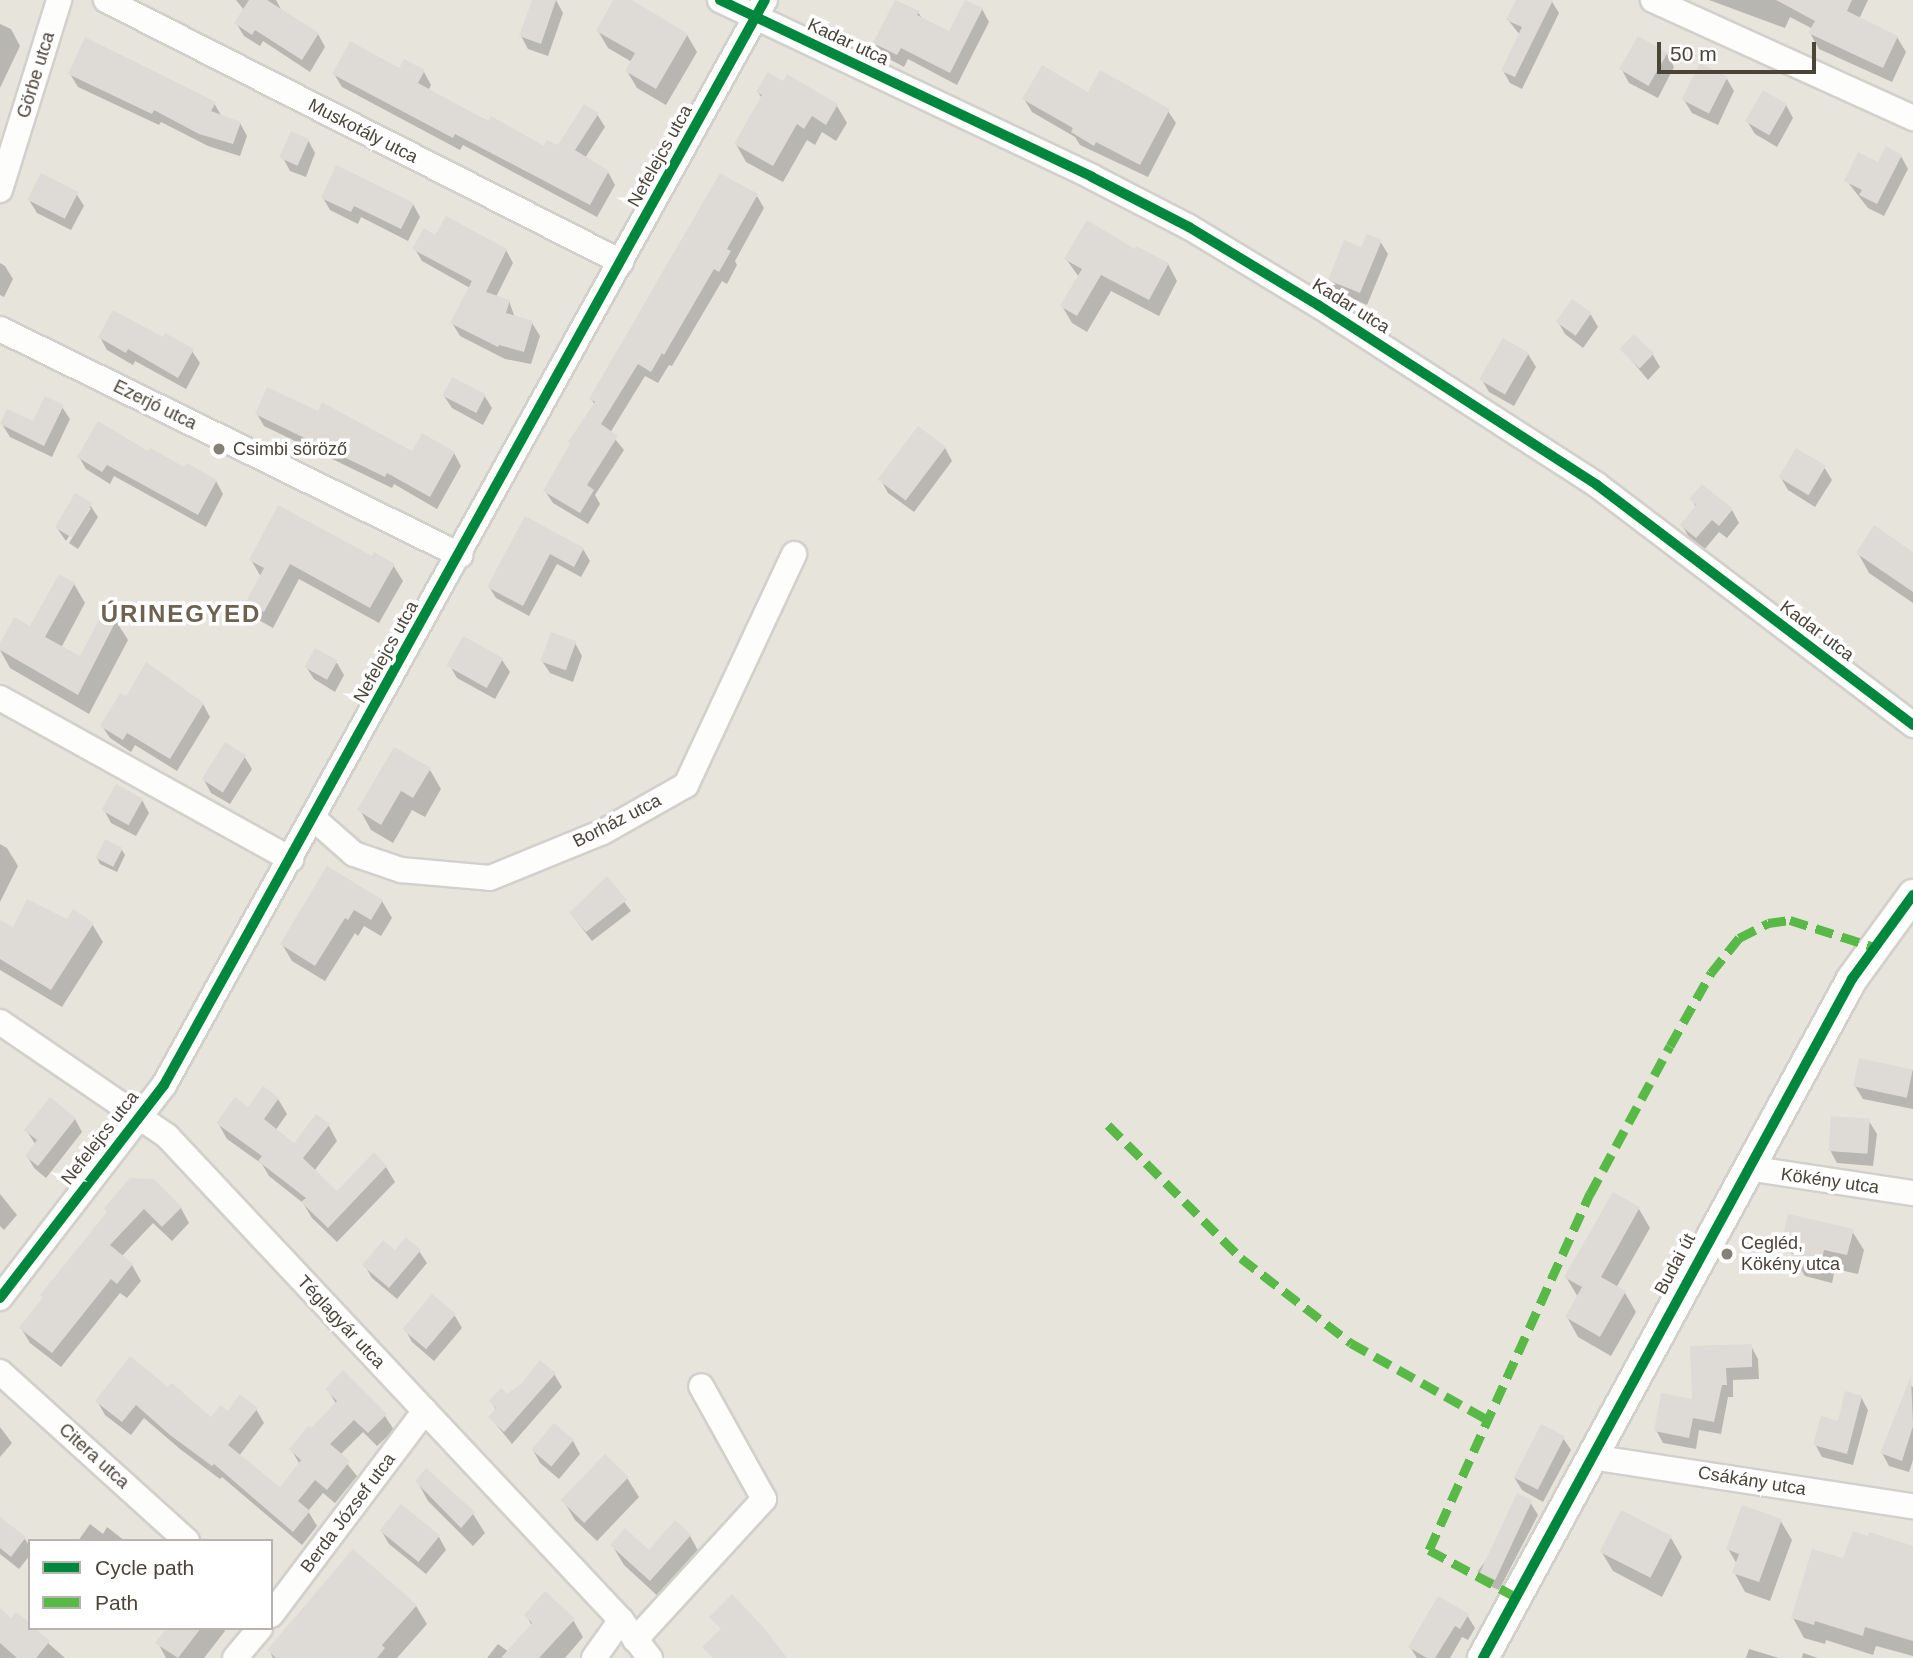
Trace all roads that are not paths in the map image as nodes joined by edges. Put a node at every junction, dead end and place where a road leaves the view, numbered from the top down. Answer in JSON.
{"nodes":[{"id":1,"x":59,"y":0,"type":"edge"},
{"id":2,"x":106,"y":0,"type":"edge"},
{"id":3,"x":720,"y":0,"type":"edge"},
{"id":4,"x":1653,"y":0,"type":"edge"},
{"id":5,"x":761,"y":9,"type":"edge"},
{"id":6,"x":1913,"y":118,"type":"edge"},
{"id":7,"x":0,"y":190,"type":"edge"},
{"id":8,"x":621,"y":262,"type":"junction"},
{"id":9,"x":0,"y":329,"type":"edge"},
{"id":10,"x":794,"y":554,"type":"dead end"},
{"id":11,"x":460,"y":555,"type":"junction"},
{"id":12,"x":0,"y":698,"type":"edge"},
{"id":13,"x":1913,"y":725,"type":"edge"},
{"id":14,"x":313,"y":818,"type":"junction"},
{"id":15,"x":291,"y":859,"type":"junction"},
{"id":16,"x":1913,"y":895,"type":"edge"},
{"id":17,"x":0,"y":1022,"type":"edge"},
{"id":18,"x":139,"y":1117,"type":"junction"},
{"id":19,"x":1746,"y":1168,"type":"junction"},
{"id":20,"x":1913,"y":1193,"type":"edge"},
{"id":21,"x":0,"y":1298,"type":"edge"},
{"id":22,"x":0,"y":1372,"type":"edge"},
{"id":23,"x":701,"y":1386,"type":"dead end"},
{"id":24,"x":425,"y":1411,"type":"junction"},
{"id":25,"x":1591,"y":1457,"type":"junction"},
{"id":26,"x":1913,"y":1506,"type":"edge"},
{"id":27,"x":185,"y":1539,"type":"edge"},
{"id":28,"x":273,"y":1612,"type":"edge"},
{"id":29,"x":621,"y":1620,"type":"junction"},
{"id":30,"x":258,"y":1630,"type":"edge"},
{"id":31,"x":643,"y":1649,"type":"edge"},
{"id":32,"x":235,"y":1658,"type":"edge"},
{"id":33,"x":594,"y":1658,"type":"edge"},
{"id":34,"x":1483,"y":1658,"type":"edge"}],
"edges":[{"from":1,"to":7,"type":"street","name":"Görbe utca"},
{"from":2,"to":8,"type":"street","name":"Muskotály utca"},
{"from":3,"to":5,"type":"street","name":"Kadar utca"},
{"from":4,"to":6,"type":"street"},
{"from":5,"to":8,"type":"street","name":"Nefelejcs utca"},
{"from":5,"to":13,"type":"street","name":"Kadar utca"},
{"from":8,"to":11,"type":"street","name":"Nefelejcs utca"},
{"from":9,"to":11,"type":"street","name":"Ezerjó utca"},
{"from":10,"to":14,"type":"street","name":"Borház utca"},
{"from":11,"to":14,"type":"street","name":"Nefelejcs utca"},
{"from":12,"to":15,"type":"street"},
{"from":14,"to":15,"type":"street","name":"Nefelejcs utca"},
{"from":15,"to":18,"type":"street","name":"Nefelejcs utca"},
{"from":16,"to":19,"type":"street","name":"Budai út"},
{"from":17,"to":18,"type":"street","name":"Téglagyár utca"},
{"from":18,"to":21,"type":"street","name":"Nefelejcs utca"},
{"from":18,"to":24,"type":"street","name":"Téglagyár utca"},
{"from":19,"to":20,"type":"street","name":"Kökény utca"},
{"from":19,"to":25,"type":"street","name":"Budai út"},
{"from":22,"to":27,"type":"street","name":"Citera utca"},
{"from":23,"to":31,"type":"street"},
{"from":24,"to":28,"type":"street","name":"Berda József utca"},
{"from":24,"to":29,"type":"street","name":"Téglagyár utca"},
{"from":25,"to":26,"type":"street","name":"Csákány utca"},
{"from":25,"to":34,"type":"street","name":"Budai út"},
{"from":29,"to":31,"type":"street","name":"Téglagyár utca"},
{"from":29,"to":33,"type":"street"},
{"from":30,"to":32,"type":"street"}]}
